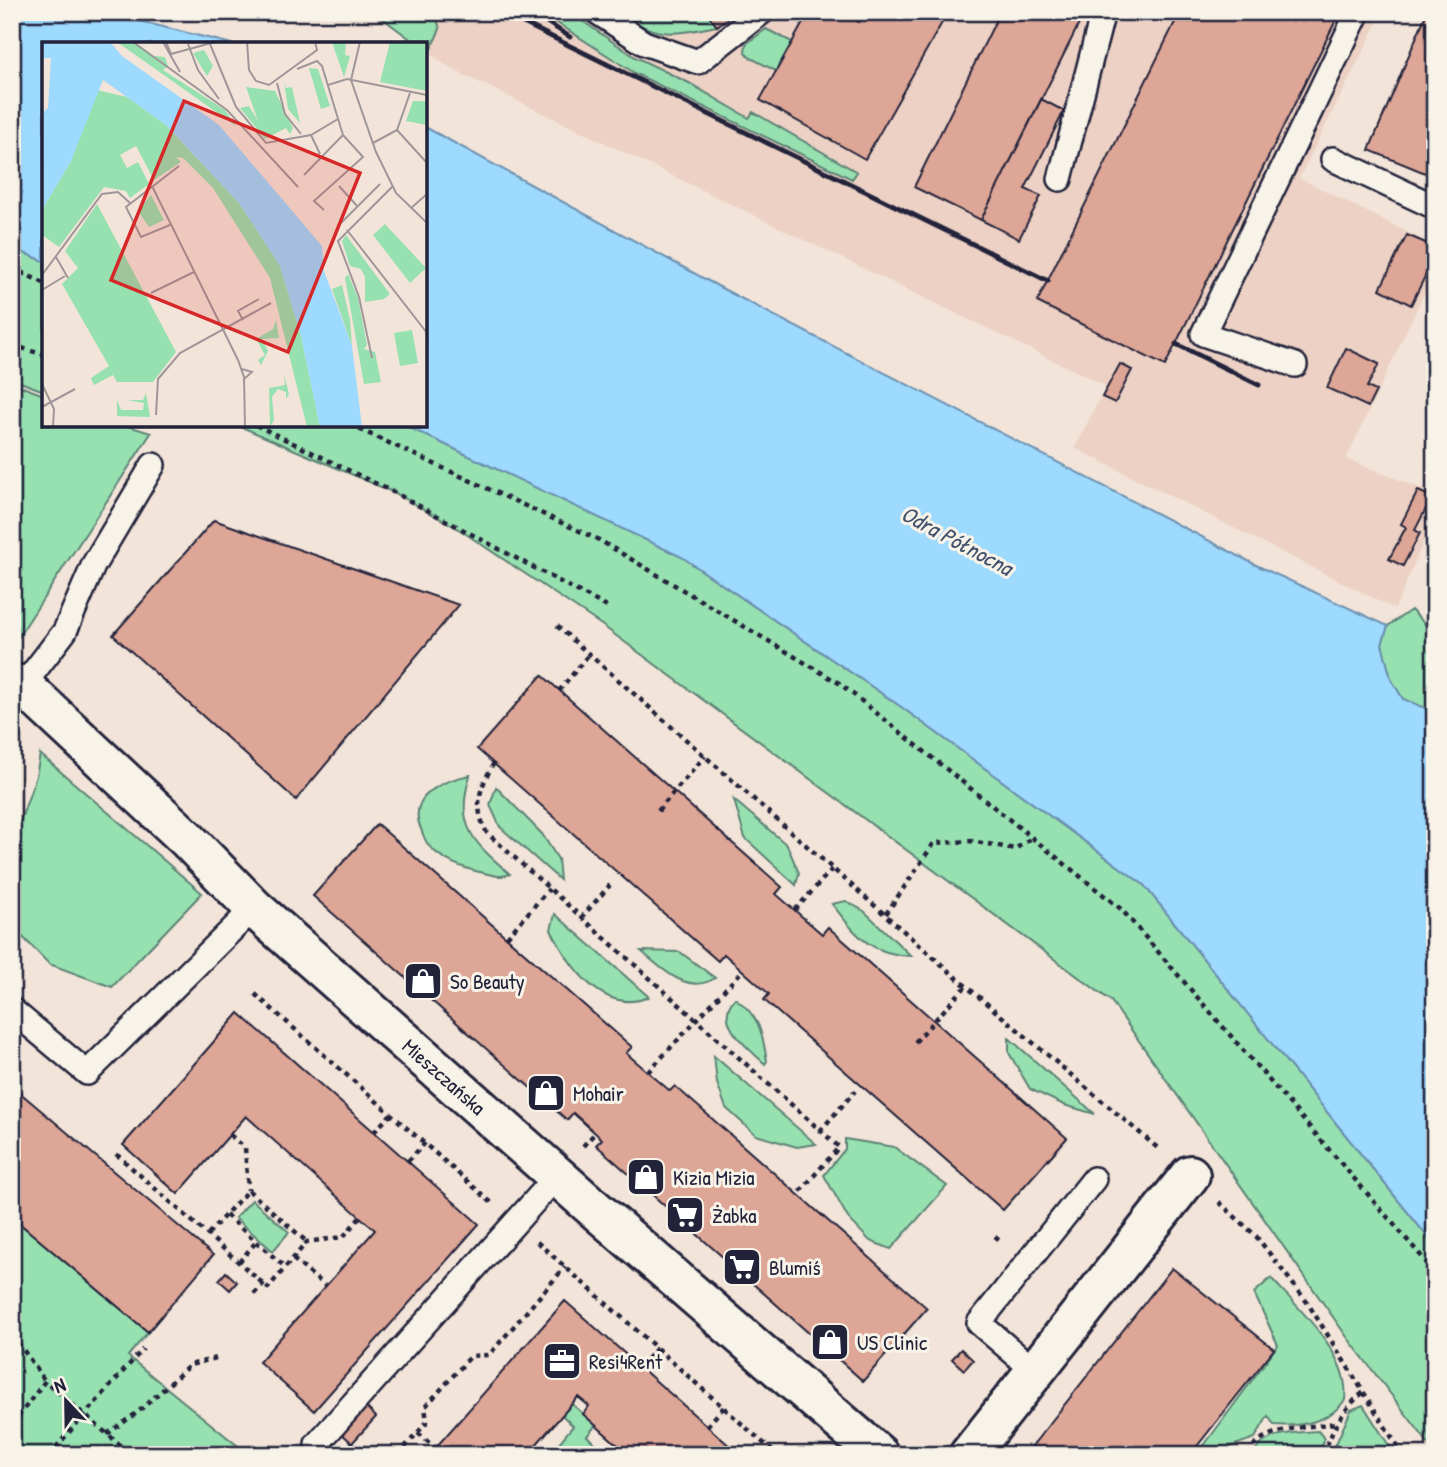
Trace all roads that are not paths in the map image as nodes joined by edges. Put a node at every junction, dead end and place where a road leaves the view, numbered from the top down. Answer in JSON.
{"nodes":[{"id":1,"x":597,"y":12,"type":"edge"},
{"id":2,"x":762,"y":12,"type":"edge"},
{"id":3,"x":1103,"y":12,"type":"edge"},
{"id":4,"x":1358,"y":12,"type":"edge"},
{"id":5,"x":1333,"y":159,"type":"dead end"},
{"id":6,"x":1060,"y":179,"type":"dead end"},
{"id":7,"x":1435,"y":207,"type":"edge"},
{"id":8,"x":1295,"y":365,"type":"dead end"},
{"id":9,"x":153,"y":465,"type":"dead end"},
{"id":10,"x":17,"y":693,"type":"edge"},
{"id":11,"x":254,"y":908,"type":"junction"},
{"id":12,"x":12,"y":1010,"type":"edge"},
{"id":13,"x":1190,"y":1175,"type":"road end"},
{"id":14,"x":557,"y":1176,"type":"junction"},
{"id":15,"x":1094,"y":1179,"type":"dead end"},
{"id":16,"x":1035,"y":1371,"type":"junction"},
{"id":17,"x":317,"y":1444,"type":"dead end"},
{"id":18,"x":879,"y":1455,"type":"edge"},
{"id":19,"x":969,"y":1455,"type":"edge"}],
"edges":[{"from":1,"to":2,"type":"lane"},
{"from":3,"to":6,"type":"lane"},
{"from":4,"to":8,"type":"lane"},
{"from":5,"to":7,"type":"lane"},
{"from":9,"to":10,"type":"lane"},
{"from":10,"to":11,"type":"street","name":"Mieszczańska"},
{"from":11,"to":12,"type":"lane"},
{"from":11,"to":14,"type":"street","name":"Mieszczańska"},
{"from":13,"to":16,"type":"street"},
{"from":14,"to":17,"type":"lane"},
{"from":14,"to":18,"type":"street","name":"Mieszczańska"},
{"from":15,"to":16,"type":"lane"},
{"from":16,"to":19,"type":"street"}]}
